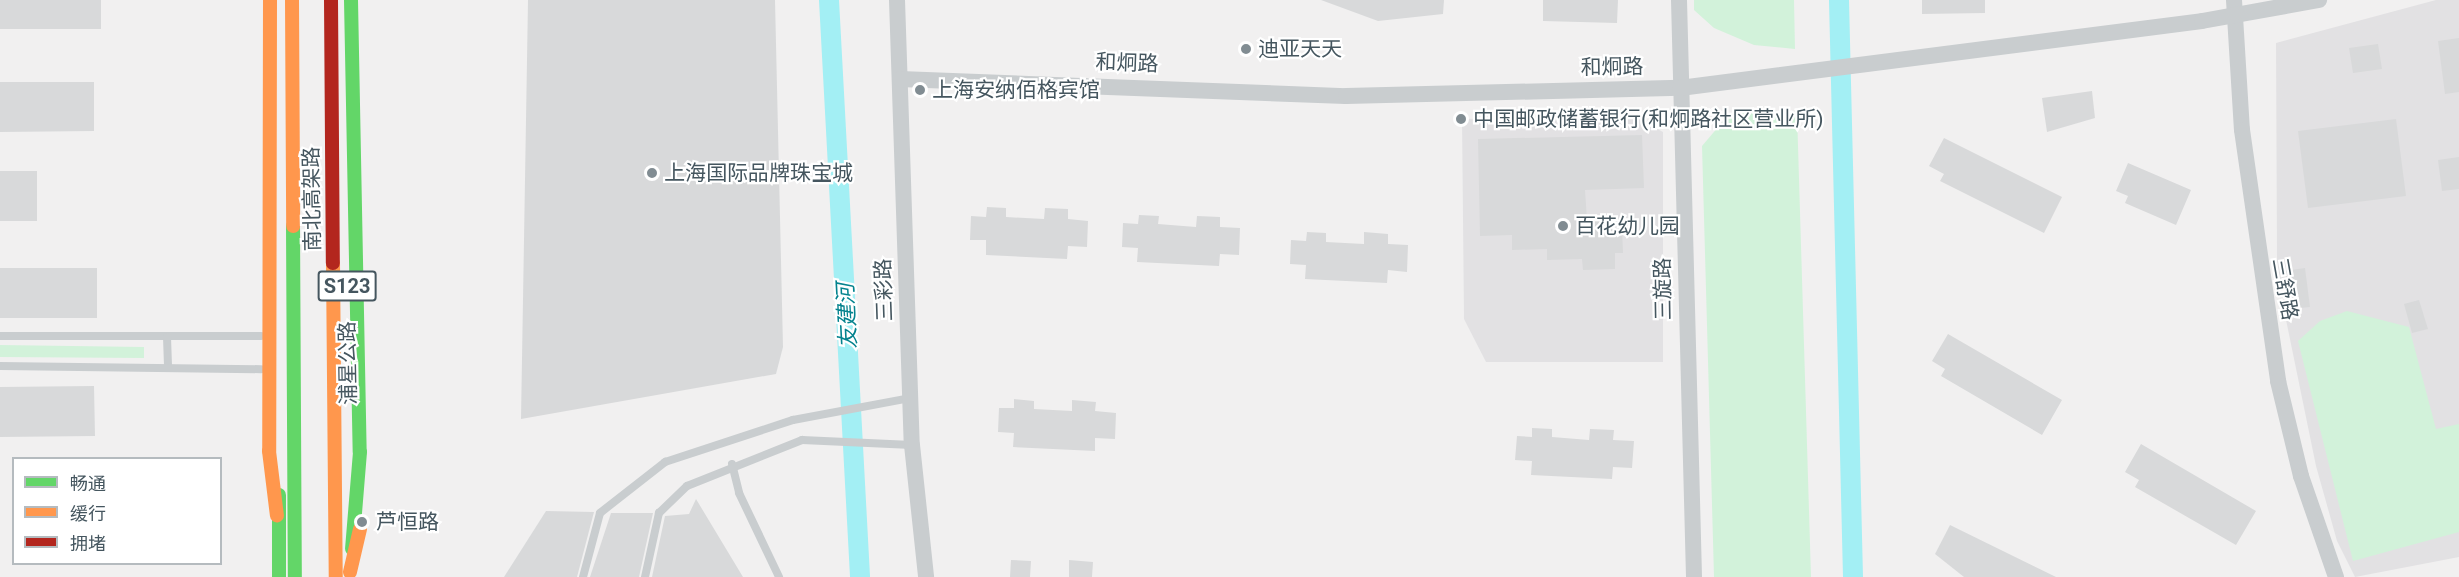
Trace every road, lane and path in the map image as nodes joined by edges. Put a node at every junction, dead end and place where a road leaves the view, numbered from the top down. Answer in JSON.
{"nodes":[{"id":1,"x":261,"y":0,"type":"edge"},
{"id":2,"x":270,"y":0,"type":"edge"},
{"id":3,"x":281,"y":0,"type":"edge"},
{"id":4,"x":292,"y":0,"type":"edge"},
{"id":5,"x":331,"y":0,"type":"edge"},
{"id":6,"x":897,"y":0,"type":"edge"},
{"id":7,"x":1679,"y":0,"type":"edge"},
{"id":8,"x":2319,"y":0,"type":"edge"},
{"id":9,"x":347,"y":2,"type":"edge"},
{"id":10,"x":2233,"y":8,"type":"edge"},
{"id":11,"x":900,"y":79,"type":"junction"},
{"id":12,"x":1680,"y":88,"type":"junction"},
{"id":13,"x":0,"y":336,"type":"edge"},
{"id":14,"x":261,"y":336,"type":"junction"},
{"id":15,"x":167,"y":337,"type":"junction"},
{"id":16,"x":0,"y":366,"type":"edge"},
{"id":17,"x":168,"y":368,"type":"junction"},
{"id":18,"x":261,"y":369,"type":"junction"},
{"id":19,"x":910,"y":398,"type":"junction"},
{"id":20,"x":912,"y":445,"type":"junction"},
{"id":21,"x":732,"y":464,"type":"junction"},
{"id":22,"x":278,"y":527,"type":"junction"},
{"id":23,"x":345,"y":576,"type":"edge"},
{"id":24,"x":279,"y":577,"type":"edge"},
{"id":25,"x":295,"y":577,"type":"edge"},
{"id":26,"x":583,"y":577,"type":"edge"},
{"id":27,"x":645,"y":577,"type":"edge"},
{"id":28,"x":779,"y":577,"type":"edge"},
{"id":29,"x":926,"y":577,"type":"edge"},
{"id":30,"x":1694,"y":577,"type":"edge"},
{"id":31,"x":2336,"y":577,"type":"edge"}],
"edges":[{"from":1,"to":14,"type":"main road"},
{"from":2,"to":22,"type":"main road"},
{"from":3,"to":22,"type":"main road"},
{"from":4,"to":25,"type":"main road","name":"南北高架路"},
{"from":5,"to":23,"type":"main road","name":"南北高架路"},
{"from":6,"to":11,"type":"street","name":"三彩路"},
{"from":7,"to":12,"type":"street","name":"三旋路"},
{"from":8,"to":10,"type":"street","name":"和炯路"},
{"from":9,"to":23,"type":"main road","name":"浦星公路","number":"S123"},
{"from":9,"to":23,"type":"main road"},
{"from":9,"to":23,"type":"main road","name":"浦星公路"},
{"from":10,"to":12,"type":"street","name":"和炯路"},
{"from":10,"to":31,"type":"street","name":"三舒路"},
{"from":11,"to":12,"type":"street","name":"和炯路"},
{"from":11,"to":19,"type":"street","name":"三彩路"},
{"from":12,"to":30,"type":"street","name":"三旋路"},
{"from":13,"to":15,"type":"lane"},
{"from":14,"to":15,"type":"lane"},
{"from":14,"to":18,"type":"main road"},
{"from":15,"to":17,"type":"lane"},
{"from":16,"to":17,"type":"lane"},
{"from":17,"to":18,"type":"lane"},
{"from":18,"to":22,"type":"main road"},
{"from":19,"to":20,"type":"street","name":"三彩路"},
{"from":19,"to":26,"type":"lane"},
{"from":20,"to":21,"type":"lane"},
{"from":20,"to":29,"type":"street","name":"三彩路"},
{"from":21,"to":27,"type":"lane"},
{"from":21,"to":28,"type":"lane"},
{"from":22,"to":24,"type":"main road"}]}
